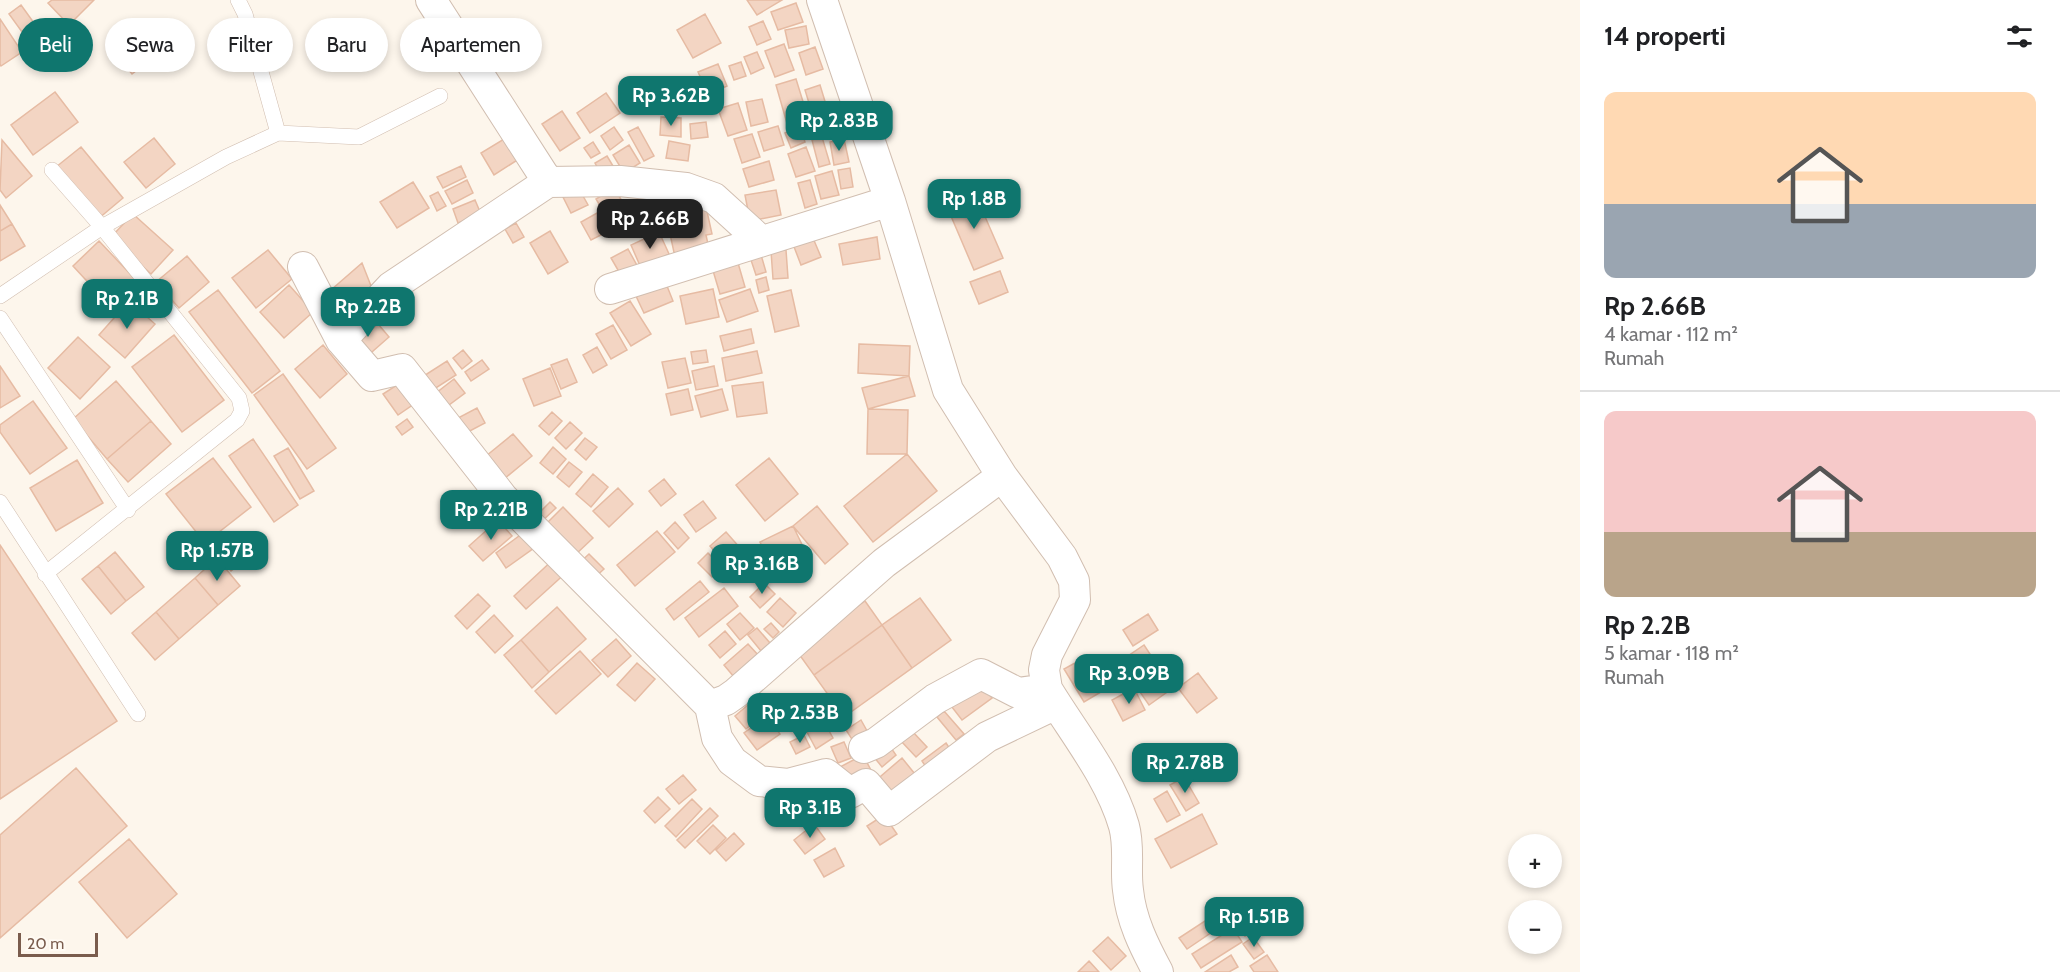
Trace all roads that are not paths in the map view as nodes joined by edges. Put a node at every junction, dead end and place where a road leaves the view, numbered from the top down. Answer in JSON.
{"nodes":[{"id":1,"x":238,"y":0,"type":"edge"},
{"id":2,"x":431,"y":0,"type":"edge"},
{"id":3,"x":822,"y":0,"type":"edge"},
{"id":4,"x":440,"y":96,"type":"dead end"},
{"id":5,"x":278,"y":133,"type":"junction"},
{"id":6,"x":52,"y":170,"type":"dead end"},
{"id":7,"x":548,"y":182,"type":"junction"},
{"id":8,"x":890,"y":201,"type":"junction"},
{"id":9,"x":102,"y":227,"type":"junction"},
{"id":10,"x":760,"y":240,"type":"junction"},
{"id":11,"x":303,"y":267,"type":"dead end"},
{"id":12,"x":610,"y":289,"type":"dead end"},
{"id":13,"x":0,"y":296,"type":"edge"},
{"id":14,"x":0,"y":318,"type":"edge"},
{"id":15,"x":341,"y":340,"type":"junction"},
{"id":16,"x":1002,"y":476,"type":"junction"},
{"id":17,"x":0,"y":501,"type":"edge"},
{"id":18,"x":128,"y":510,"type":"junction"},
{"id":19,"x":45,"y":574,"type":"junction"},
{"id":20,"x":1052,"y":696,"type":"junction"},
{"id":21,"x":710,"y":706,"type":"junction"},
{"id":22,"x":138,"y":714,"type":"dead end"},
{"id":23,"x":864,"y":748,"type":"dead end"},
{"id":24,"x":1158,"y":972,"type":"edge"}],
"edges":[{"from":1,"to":5,"type":"lane"},
{"from":2,"to":7,"type":"street"},
{"from":3,"to":8,"type":"street"},
{"from":4,"to":5,"type":"lane"},
{"from":5,"to":9,"type":"lane"},
{"from":6,"to":9,"type":"lane"},
{"from":7,"to":10,"type":"street"},
{"from":7,"to":15,"type":"street"},
{"from":8,"to":10,"type":"street"},
{"from":8,"to":16,"type":"street"},
{"from":9,"to":13,"type":"lane"},
{"from":9,"to":18,"type":"lane"},
{"from":10,"to":12,"type":"street"},
{"from":11,"to":15,"type":"street"},
{"from":14,"to":18,"type":"lane"},
{"from":15,"to":21,"type":"street"},
{"from":16,"to":20,"type":"street"},
{"from":16,"to":21,"type":"street"},
{"from":17,"to":19,"type":"lane"},
{"from":18,"to":19,"type":"lane"},
{"from":19,"to":22,"type":"lane"},
{"from":20,"to":21,"type":"street"},
{"from":20,"to":23,"type":"street"},
{"from":20,"to":24,"type":"street"}]}
